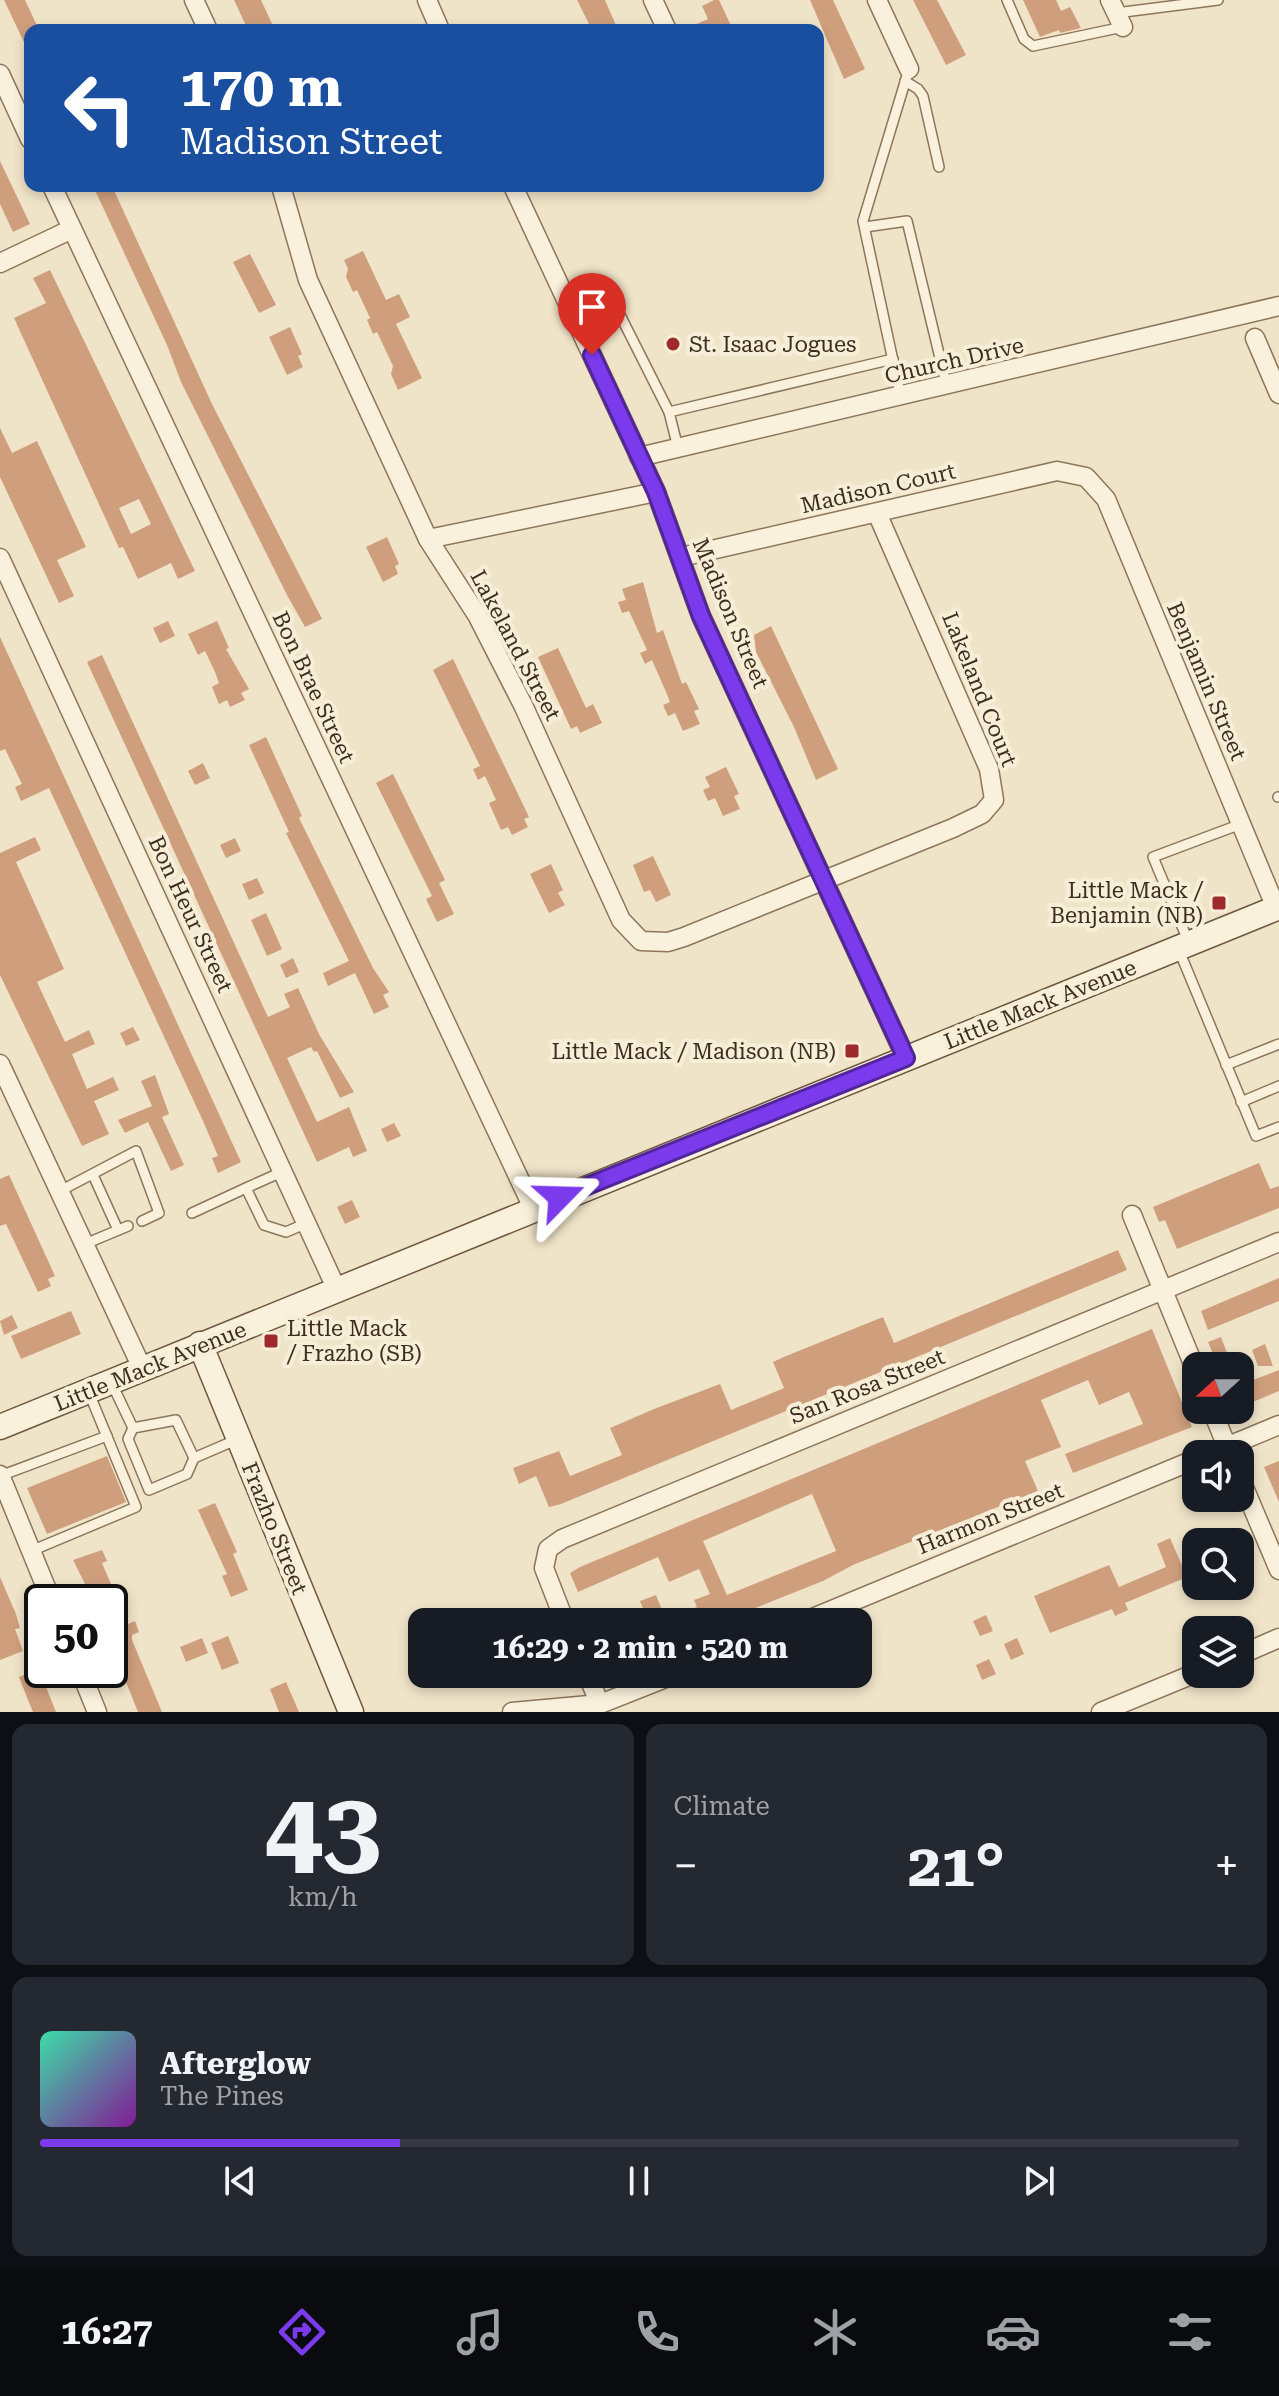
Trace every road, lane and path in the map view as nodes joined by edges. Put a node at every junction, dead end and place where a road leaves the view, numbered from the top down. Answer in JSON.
{"nodes":[{"id":1,"x":194,"y":0,"type":"edge"},
{"id":2,"x":427,"y":0,"type":"edge"},
{"id":3,"x":653,"y":0,"type":"edge"},
{"id":4,"x":877,"y":0,"type":"edge"},
{"id":5,"x":1007,"y":0,"type":"edge"},
{"id":6,"x":1218,"y":0,"type":"edge"},
{"id":7,"x":1116,"y":13,"type":"edge"},
{"id":8,"x":205,"y":24,"type":"edge"},
{"id":9,"x":437,"y":24,"type":"edge"},
{"id":10,"x":664,"y":24,"type":"edge"},
{"id":11,"x":0,"y":74,"type":"edge"},
{"id":12,"x":907,"y":75,"type":"junction"},
{"id":13,"x":24,"y":126,"type":"edge"},
{"id":14,"x":939,"y":167,"type":"dead end"},
{"id":15,"x":55,"y":192,"type":"edge"},
{"id":16,"x":283,"y":192,"type":"edge"},
{"id":17,"x":516,"y":192,"type":"edge"},
{"id":18,"x":865,"y":227,"type":"junction"},
{"id":19,"x":72,"y":229,"type":"junction"},
{"id":20,"x":0,"y":263,"type":"edge"},
{"id":21,"x":568,"y":304,"type":"junction"},
{"id":22,"x":1279,"y":306,"type":"edge"},
{"id":23,"x":1255,"y":338,"type":"dead end"},
{"id":24,"x":893,"y":359,"type":"junction"},
{"id":25,"x":947,"y":387,"type":"junction"},
{"id":26,"x":1279,"y":394,"type":"edge"},
{"id":27,"x":901,"y":398,"type":"junction"},
{"id":28,"x":669,"y":412,"type":"junction"},
{"id":29,"x":678,"y":448,"type":"junction"},
{"id":30,"x":639,"y":457,"type":"junction"},
{"id":31,"x":1086,"y":477,"type":"joint"},
{"id":32,"x":656,"y":492,"type":"junction"},
{"id":33,"x":877,"y":513,"type":"junction"},
{"id":34,"x":428,"y":539,"type":"junction"},
{"id":35,"x":681,"y":557,"type":"junction"},
{"id":36,"x":0,"y":558,"type":"edge"},
{"id":37,"x":1241,"y":824,"type":"junction"},
{"id":38,"x":826,"y":881,"type":"junction"},
{"id":39,"x":1278,"y":907,"type":"edge"},
{"id":40,"x":1183,"y":946,"type":"junction"},
{"id":41,"x":1279,"y":1044,"type":"edge"},
{"id":42,"x":906,"y":1058,"type":"junction"},
{"id":43,"x":0,"y":1064,"type":"edge"},
{"id":44,"x":1226,"y":1065,"type":"junction"},
{"id":45,"x":1279,"y":1086,"type":"edge"},
{"id":46,"x":1241,"y":1102,"type":"junction"},
{"id":47,"x":1279,"y":1127,"type":"edge"},
{"id":48,"x":284,"y":1171,"type":"junction"},
{"id":49,"x":93,"y":1175,"type":"junction"},
{"id":50,"x":246,"y":1188,"type":"junction"},
{"id":51,"x":60,"y":1191,"type":"junction"},
{"id":52,"x":533,"y":1208,"type":"junction"},
{"id":53,"x":192,"y":1213,"type":"dead end"},
{"id":54,"x":1132,"y":1215,"type":"dead end"},
{"id":55,"x":142,"y":1221,"type":"dead end"},
{"id":56,"x":308,"y":1223,"type":"junction"},
{"id":57,"x":1279,"y":1242,"type":"edge"},
{"id":58,"x":85,"y":1244,"type":"junction"},
{"id":59,"x":337,"y":1290,"type":"junction"},
{"id":60,"x":1163,"y":1290,"type":"junction"},
{"id":61,"x":200,"y":1344,"type":"junction"},
{"id":62,"x":1188,"y":1352,"type":"edge"},
{"id":63,"x":142,"y":1368,"type":"junction"},
{"id":64,"x":111,"y":1381,"type":"junction"},
{"id":65,"x":88,"y":1391,"type":"junction"},
{"id":66,"x":1279,"y":1425,"type":"edge"},
{"id":67,"x":0,"y":1427,"type":"edge"},
{"id":68,"x":133,"y":1428,"type":"junction"},
{"id":69,"x":107,"y":1436,"type":"junction"},
{"id":70,"x":238,"y":1439,"type":"junction"},
{"id":71,"x":1248,"y":1440,"type":"edge"},
{"id":72,"x":194,"y":1458,"type":"junction"},
{"id":73,"x":1182,"y":1465,"type":"edge"},
{"id":74,"x":0,"y":1476,"type":"edge"},
{"id":75,"x":1254,"y":1511,"type":"edge"},
{"id":76,"x":31,"y":1551,"type":"junction"},
{"id":77,"x":1279,"y":1570,"type":"edge"},
{"id":78,"x":45,"y":1584,"type":"edge"},
{"id":79,"x":560,"y":1608,"type":"edge"},
{"id":80,"x":837,"y":1608,"type":"edge"},
{"id":81,"x":1279,"y":1638,"type":"edge"},
{"id":82,"x":1254,"y":1649,"type":"edge"},
{"id":83,"x":1182,"y":1679,"type":"edge"},
{"id":84,"x":87,"y":1688,"type":"edge"},
{"id":85,"x":593,"y":1688,"type":"edge"},
{"id":86,"x":641,"y":1688,"type":"edge"},
{"id":87,"x":600,"y":1704,"type":"junction"},
{"id":88,"x":97,"y":1712,"type":"edge"},
{"id":89,"x":351,"y":1712,"type":"edge"},
{"id":90,"x":512,"y":1712,"type":"edge"},
{"id":91,"x":1101,"y":1712,"type":"edge"}],
"edges":[{"from":1,"to":8,"type":"street"},
{"from":2,"to":9,"type":"street"},
{"from":3,"to":10,"type":"street"},
{"from":4,"to":12,"type":"street"},
{"from":5,"to":7,"type":"lane"},
{"from":6,"to":7,"type":"lane"},
{"from":11,"to":13,"type":"street"},
{"from":12,"to":14,"type":"lane"},
{"from":12,"to":18,"type":"lane"},
{"from":15,"to":19,"type":"street","name":"Bon Brae Street"},
{"from":16,"to":34,"type":"street","name":"Lakeland Street"},
{"from":17,"to":21,"type":"street","name":"Madison Street"},
{"from":18,"to":24,"type":"lane"},
{"from":18,"to":25,"type":"lane"},
{"from":19,"to":20,"type":"street"},
{"from":19,"to":52,"type":"street","name":"Bon Brae Street"},
{"from":21,"to":28,"type":"lane"},
{"from":21,"to":30,"type":"street","name":"Madison Street"},
{"from":22,"to":25,"type":"street","name":"Church Drive"},
{"from":23,"to":26,"type":"street"},
{"from":24,"to":27,"type":"lane"},
{"from":24,"to":28,"type":"lane"},
{"from":25,"to":27,"type":"street","name":"Church Drive"},
{"from":27,"to":29,"type":"street","name":"Church Drive"},
{"from":28,"to":29,"type":"lane"},
{"from":29,"to":30,"type":"street","name":"Church Drive"},
{"from":30,"to":32,"type":"street","name":"Madison Street"},
{"from":31,"to":33,"type":"street","name":"Madison Court"},
{"from":31,"to":37,"type":"street","name":"Benjamin Street"},
{"from":32,"to":34,"type":"street"},
{"from":32,"to":35,"type":"street","name":"Madison Street"},
{"from":33,"to":35,"type":"street","name":"Madison Court"},
{"from":33,"to":38,"type":"street","name":"Lakeland Court"},
{"from":34,"to":38,"type":"street","name":"Lakeland Street"},
{"from":35,"to":38,"type":"street","name":"Madison Street"},
{"from":36,"to":48,"type":"street","name":"Bon Heur Street"},
{"from":37,"to":39,"type":"street","name":"Benjamin Street"},
{"from":37,"to":40,"type":"lane"},
{"from":38,"to":42,"type":"street","name":"Madison Street"},
{"from":39,"to":40,"type":"main road","name":"Little Mack Avenue"},
{"from":40,"to":42,"type":"main road","name":"Little Mack Avenue"},
{"from":40,"to":44,"type":"lane"},
{"from":41,"to":44,"type":"lane"},
{"from":42,"to":52,"type":"main road","name":"Little Mack Avenue"},
{"from":43,"to":51,"type":"street"},
{"from":44,"to":46,"type":"lane"},
{"from":45,"to":46,"type":"lane"},
{"from":46,"to":47,"type":"lane"},
{"from":48,"to":50,"type":"lane"},
{"from":48,"to":56,"type":"street","name":"Bon Heur Street"},
{"from":49,"to":51,"type":"lane"},
{"from":49,"to":55,"type":"lane"},
{"from":49,"to":58,"type":"lane"},
{"from":50,"to":53,"type":"lane"},
{"from":50,"to":56,"type":"lane"},
{"from":51,"to":58,"type":"street"},
{"from":52,"to":59,"type":"main road","name":"Little Mack Avenue"},
{"from":54,"to":60,"type":"street"},
{"from":56,"to":59,"type":"street","name":"Bon Heur Street"},
{"from":57,"to":60,"type":"street","name":"San Rosa Street"},
{"from":58,"to":63,"type":"street"},
{"from":59,"to":61,"type":"main road","name":"Little Mack Avenue"},
{"from":60,"to":62,"type":"street"},
{"from":60,"to":79,"type":"street","name":"San Rosa Street"},
{"from":61,"to":63,"type":"main road","name":"Little Mack Avenue"},
{"from":61,"to":70,"type":"main road","name":"Frazho Street"},
{"from":63,"to":64,"type":"main road","name":"Little Mack Avenue"},
{"from":64,"to":65,"type":"main road","name":"Little Mack Avenue"},
{"from":64,"to":68,"type":"lane"},
{"from":65,"to":67,"type":"main road","name":"Little Mack Avenue"},
{"from":65,"to":69,"type":"lane"},
{"from":66,"to":71,"type":"street"},
{"from":68,"to":72,"type":"lane"},
{"from":68,"to":72,"type":"lane"},
{"from":69,"to":74,"type":"lane"},
{"from":69,"to":76,"type":"lane"},
{"from":70,"to":72,"type":"lane"},
{"from":70,"to":89,"type":"main road","name":"Frazho Street"},
{"from":73,"to":80,"type":"street","name":"Harmon Street"},
{"from":74,"to":76,"type":"street"},
{"from":75,"to":77,"type":"street"},
{"from":76,"to":78,"type":"street"},
{"from":81,"to":82,"type":"street"},
{"from":83,"to":91,"type":"street"},
{"from":84,"to":88,"type":"street"},
{"from":85,"to":87,"type":"street"},
{"from":86,"to":87,"type":"street"},
{"from":87,"to":90,"type":"street"}]}
